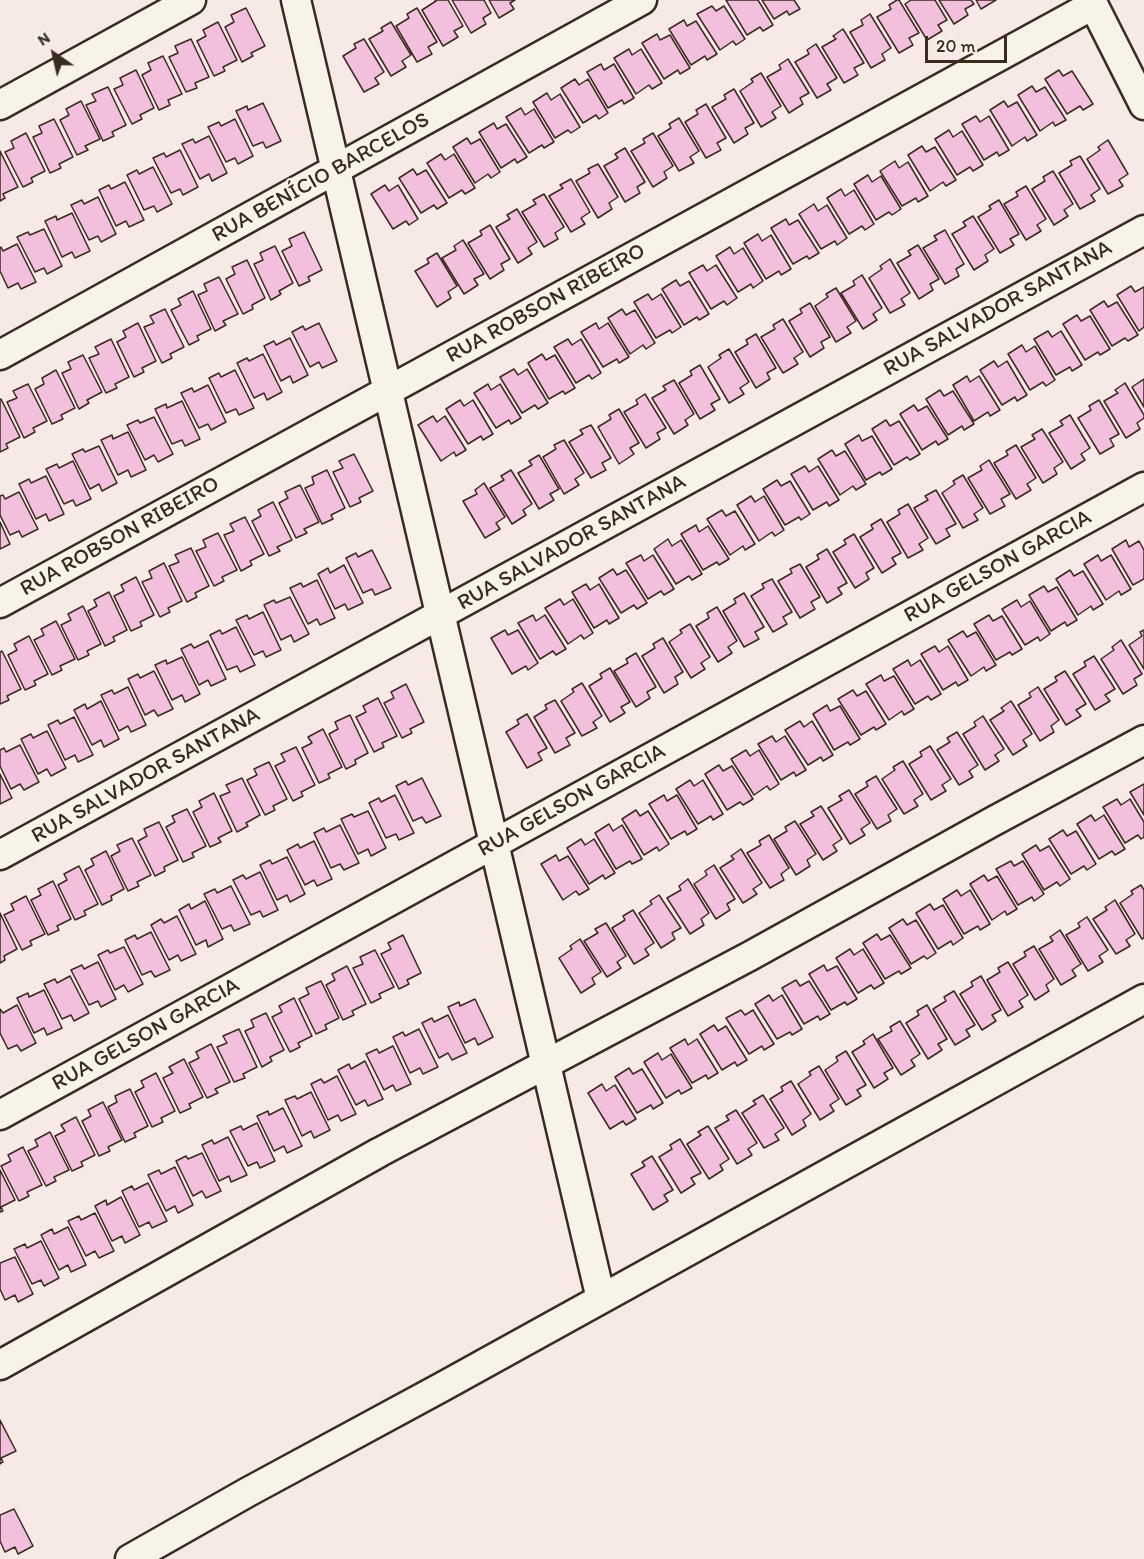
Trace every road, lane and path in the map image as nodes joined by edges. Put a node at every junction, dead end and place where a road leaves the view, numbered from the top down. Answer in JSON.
{"nodes":[{"id":1,"x":191,"y":0,"type":"edge"},
{"id":2,"x":296,"y":0,"type":"edge"},
{"id":3,"x":642,"y":0,"type":"edge"},
{"id":4,"x":1092,"y":2,"type":"edge"},
{"id":5,"x":0,"y":105,"type":"edge"},
{"id":6,"x":1144,"y":105,"type":"edge"},
{"id":7,"x":335,"y":170,"type":"junction"},
{"id":8,"x":1144,"y":230,"type":"edge"},
{"id":9,"x":0,"y":355,"type":"edge"},
{"id":10,"x":387,"y":391,"type":"junction"},
{"id":11,"x":1144,"y":487,"type":"edge"},
{"id":12,"x":0,"y":603,"type":"edge"},
{"id":13,"x":440,"y":615,"type":"junction"},
{"id":14,"x":1144,"y":740,"type":"edge"},
{"id":15,"x":494,"y":844,"type":"junction"},
{"id":16,"x":0,"y":855,"type":"edge"},
{"id":17,"x":1144,"y":999,"type":"edge"},
{"id":18,"x":546,"y":1065,"type":"junction"},
{"id":19,"x":0,"y":1115,"type":"edge"},
{"id":20,"x":601,"y":1299,"type":"junction"},
{"id":21,"x":0,"y":1365,"type":"edge"},
{"id":22,"x":130,"y":1559,"type":"edge"}],
"edges":[{"from":1,"to":5,"type":"street"},
{"from":2,"to":7,"type":"street"},
{"from":3,"to":7,"type":"street","name":"RUA BENÍCIO BARCELOS"},
{"from":4,"to":6,"type":"street"},
{"from":4,"to":10,"type":"street","name":"RUA ROBSON RIBEIRO"},
{"from":7,"to":9,"type":"street","name":"RUA BENÍCIO BARCELOS"},
{"from":7,"to":10,"type":"street"},
{"from":8,"to":13,"type":"street","name":"RUA SALVADOR SANTANA"},
{"from":10,"to":12,"type":"street","name":"RUA ROBSON RIBEIRO"},
{"from":10,"to":13,"type":"street"},
{"from":11,"to":15,"type":"street","name":"RUA GELSON GARCIA"},
{"from":13,"to":15,"type":"street"},
{"from":13,"to":16,"type":"street","name":"RUA SALVADOR SANTANA"},
{"from":14,"to":18,"type":"street"},
{"from":15,"to":18,"type":"street"},
{"from":15,"to":19,"type":"street","name":"RUA GELSON GARCIA"},
{"from":17,"to":20,"type":"street"},
{"from":18,"to":20,"type":"street"},
{"from":18,"to":21,"type":"street"},
{"from":20,"to":22,"type":"street"}]}
